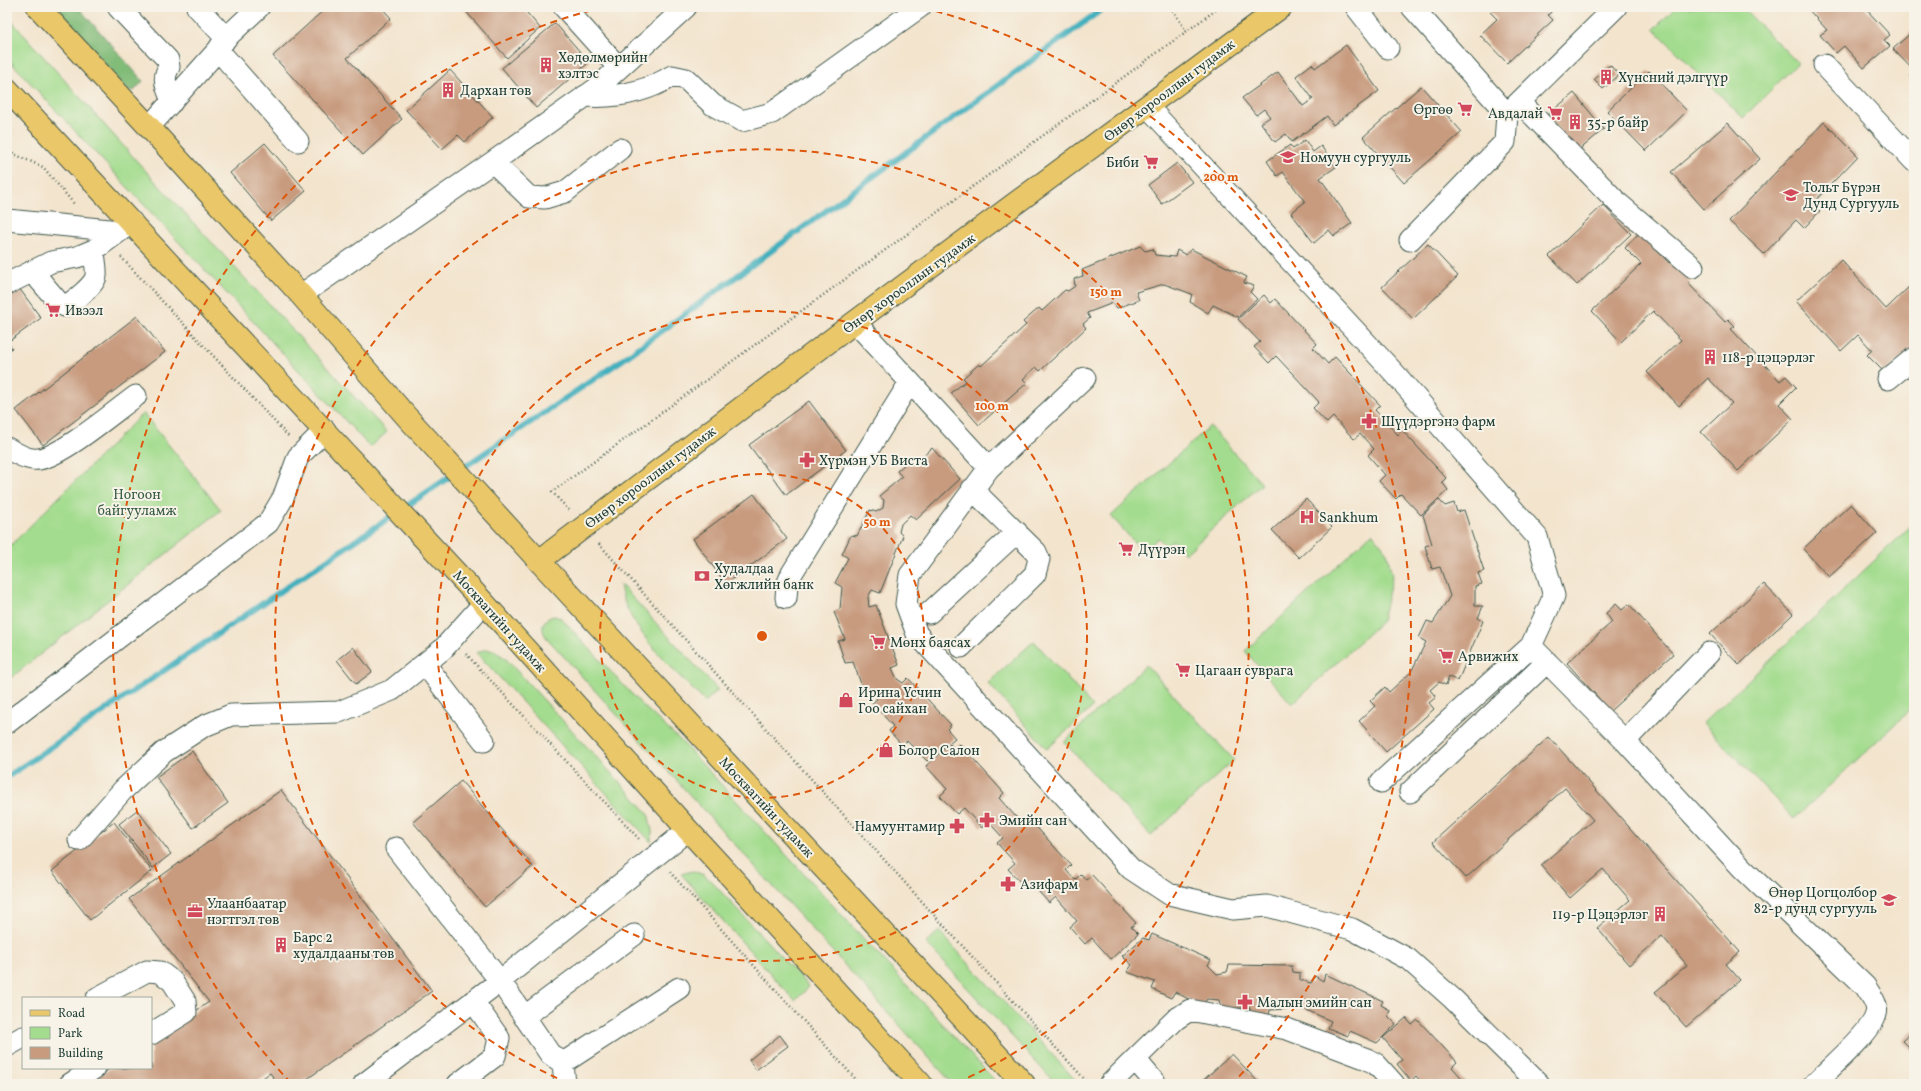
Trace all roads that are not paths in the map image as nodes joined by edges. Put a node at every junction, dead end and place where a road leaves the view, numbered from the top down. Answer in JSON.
{"nodes":[{"id":1,"x":38,"y":7,"type":"edge"},
{"id":2,"x":118,"y":7,"type":"edge"},
{"id":3,"x":197,"y":7,"type":"edge"},
{"id":4,"x":259,"y":7,"type":"edge"},
{"id":5,"x":564,"y":7,"type":"edge"},
{"id":6,"x":686,"y":7,"type":"edge"},
{"id":7,"x":920,"y":7,"type":"edge"},
{"id":8,"x":1281,"y":7,"type":"edge"},
{"id":9,"x":1356,"y":7,"type":"edge"},
{"id":10,"x":1412,"y":7,"type":"edge"},
{"id":11,"x":1616,"y":7,"type":"edge"},
{"id":12,"x":222,"y":44,"type":"junction"},
{"id":13,"x":1388,"y":48,"type":"dead end"},
{"id":14,"x":1824,"y":64,"type":"dead end"},
{"id":15,"x":618,"y":67,"type":"junction"},
{"id":16,"x":7,"y":89,"type":"edge"},
{"id":17,"x":585,"y":96,"type":"junction"},
{"id":18,"x":172,"y":102,"type":"junction"},
{"id":19,"x":1148,"y":107,"type":"junction"},
{"id":20,"x":1513,"y":108,"type":"junction"},
{"id":21,"x":149,"y":127,"type":"junction"},
{"id":22,"x":298,"y":141,"type":"dead end"},
{"id":23,"x":620,"y":149,"type":"dead end"},
{"id":24,"x":493,"y":162,"type":"junction"},
{"id":25,"x":1914,"y":162,"type":"edge"},
{"id":26,"x":7,"y":220,"type":"edge"},
{"id":27,"x":109,"y":235,"type":"junction"},
{"id":28,"x":1410,"y":240,"type":"dead end"},
{"id":29,"x":1693,"y":267,"type":"dead end"},
{"id":30,"x":32,"y":271,"type":"junction"},
{"id":31,"x":7,"y":284,"type":"edge"},
{"id":32,"x":301,"y":295,"type":"junction"},
{"id":33,"x":855,"y":322,"type":"junction"},
{"id":34,"x":1914,"y":358,"type":"edge"},
{"id":35,"x":1085,"y":378,"type":"dead end"},
{"id":36,"x":1888,"y":380,"type":"dead end"},
{"id":37,"x":910,"y":382,"type":"junction"},
{"id":38,"x":136,"y":396,"type":"dead end"},
{"id":39,"x":325,"y":430,"type":"junction"},
{"id":40,"x":7,"y":448,"type":"edge"},
{"id":41,"x":989,"y":468,"type":"junction"},
{"id":42,"x":972,"y":489,"type":"junction"},
{"id":43,"x":1016,"y":532,"type":"junction"},
{"id":44,"x":539,"y":561,"type":"junction"},
{"id":45,"x":786,"y":598,"type":"dead end"},
{"id":46,"x":484,"y":604,"type":"junction"},
{"id":47,"x":929,"y":613,"type":"dead end"},
{"id":48,"x":961,"y":646,"type":"dead end"},
{"id":49,"x":1531,"y":646,"type":"junction"},
{"id":50,"x":1710,"y":653,"type":"dead end"},
{"id":51,"x":1546,"y":662,"type":"junction"},
{"id":52,"x":425,"y":664,"type":"junction"},
{"id":53,"x":7,"y":723,"type":"edge"},
{"id":54,"x":484,"y":741,"type":"dead end"},
{"id":55,"x":1625,"y":741,"type":"junction"},
{"id":56,"x":1381,"y":782,"type":"dead end"},
{"id":57,"x":1410,"y":792,"type":"dead end"},
{"id":58,"x":688,"y":830,"type":"junction"},
{"id":59,"x":79,"y":840,"type":"dead end"},
{"id":60,"x":396,"y":848,"type":"dead end"},
{"id":61,"x":634,"y":935,"type":"dead end"},
{"id":62,"x":500,"y":981,"type":"junction"},
{"id":63,"x":679,"y":988,"type":"dead end"},
{"id":64,"x":99,"y":997,"type":"edge"},
{"id":65,"x":473,"y":1001,"type":"junction"},
{"id":66,"x":524,"y":1017,"type":"junction"},
{"id":67,"x":152,"y":1033,"type":"edge"},
{"id":68,"x":22,"y":1038,"type":"edge"},
{"id":69,"x":7,"y":1046,"type":"edge"},
{"id":70,"x":1135,"y":1059,"type":"junction"},
{"id":71,"x":563,"y":1062,"type":"junction"},
{"id":72,"x":94,"y":1069,"type":"edge"},
{"id":73,"x":70,"y":1084,"type":"edge"},
{"id":74,"x":364,"y":1084,"type":"edge"},
{"id":75,"x":458,"y":1084,"type":"edge"},
{"id":76,"x":565,"y":1084,"type":"edge"},
{"id":77,"x":921,"y":1084,"type":"edge"},
{"id":78,"x":1024,"y":1084,"type":"edge"},
{"id":79,"x":1110,"y":1084,"type":"edge"},
{"id":80,"x":1156,"y":1084,"type":"edge"},
{"id":81,"x":1394,"y":1084,"type":"edge"},
{"id":82,"x":1539,"y":1084,"type":"edge"},
{"id":83,"x":1814,"y":1084,"type":"edge"}],
"edges":[{"from":1,"to":21,"type":"main road","name":"Москвагийн гудамж"},
{"from":2,"to":18,"type":"street"},
{"from":3,"to":12,"type":"street"},
{"from":4,"to":12,"type":"street"},
{"from":5,"to":15,"type":"street"},
{"from":6,"to":15,"type":"street"},
{"from":7,"to":17,"type":"street"},
{"from":8,"to":19,"type":"main road","name":"Өнөр хорооллын гудамж"},
{"from":9,"to":13,"type":"street"},
{"from":10,"to":20,"type":"street"},
{"from":11,"to":20,"type":"street"},
{"from":12,"to":18,"type":"street"},
{"from":12,"to":22,"type":"street"},
{"from":14,"to":25,"type":"street"},
{"from":15,"to":17,"type":"street"},
{"from":16,"to":27,"type":"main road","name":"Москвагийн гудамж"},
{"from":17,"to":24,"type":"street"},
{"from":18,"to":21,"type":"street"},
{"from":19,"to":33,"type":"main road","name":"Өнөр хорооллын гудамж"},
{"from":19,"to":49,"type":"street"},
{"from":20,"to":28,"type":"street"},
{"from":20,"to":29,"type":"street"},
{"from":21,"to":32,"type":"main road","name":"Москвагийн гудамж"},
{"from":23,"to":24,"type":"street"},
{"from":24,"to":32,"type":"street"},
{"from":26,"to":27,"type":"street"},
{"from":27,"to":30,"type":"street"},
{"from":27,"to":30,"type":"street"},
{"from":27,"to":39,"type":"main road","name":"Москвагийн гудамж"},
{"from":30,"to":31,"type":"street"},
{"from":32,"to":44,"type":"main road","name":"Москвагийн гудамж"},
{"from":33,"to":37,"type":"street"},
{"from":33,"to":44,"type":"main road","name":"Өнөр хорооллын гудамж"},
{"from":34,"to":36,"type":"street"},
{"from":35,"to":41,"type":"street"},
{"from":37,"to":41,"type":"street"},
{"from":37,"to":45,"type":"street"},
{"from":38,"to":40,"type":"street"},
{"from":39,"to":46,"type":"main road","name":"Москвагийн гудамж"},
{"from":39,"to":53,"type":"street"},
{"from":41,"to":42,"type":"street"},
{"from":42,"to":43,"type":"street"},
{"from":42,"to":82,"type":"street"},
{"from":43,"to":47,"type":"street"},
{"from":43,"to":48,"type":"street"},
{"from":44,"to":78,"type":"main road","name":"Москвагийн гудамж"},
{"from":46,"to":52,"type":"street"},
{"from":46,"to":58,"type":"main road","name":"Москвагийн гудамж"},
{"from":49,"to":51,"type":"street"},
{"from":49,"to":56,"type":"street"},
{"from":50,"to":55,"type":"street"},
{"from":51,"to":55,"type":"street"},
{"from":51,"to":57,"type":"street"},
{"from":52,"to":54,"type":"street"},
{"from":52,"to":59,"type":"street"},
{"from":55,"to":83,"type":"street"},
{"from":58,"to":62,"type":"street"},
{"from":58,"to":77,"type":"main road","name":"Москвагийн гудамж"},
{"from":60,"to":62,"type":"street"},
{"from":61,"to":66,"type":"street"},
{"from":62,"to":65,"type":"street"},
{"from":62,"to":66,"type":"street"},
{"from":63,"to":71,"type":"street"},
{"from":64,"to":67,"type":"street"},
{"from":65,"to":74,"type":"street"},
{"from":65,"to":75,"type":"street"},
{"from":66,"to":71,"type":"street"},
{"from":68,"to":69,"type":"street"},
{"from":70,"to":79,"type":"street"},
{"from":70,"to":80,"type":"street"},
{"from":70,"to":81,"type":"street"},
{"from":71,"to":76,"type":"street"},
{"from":72,"to":73,"type":"street"}]}
